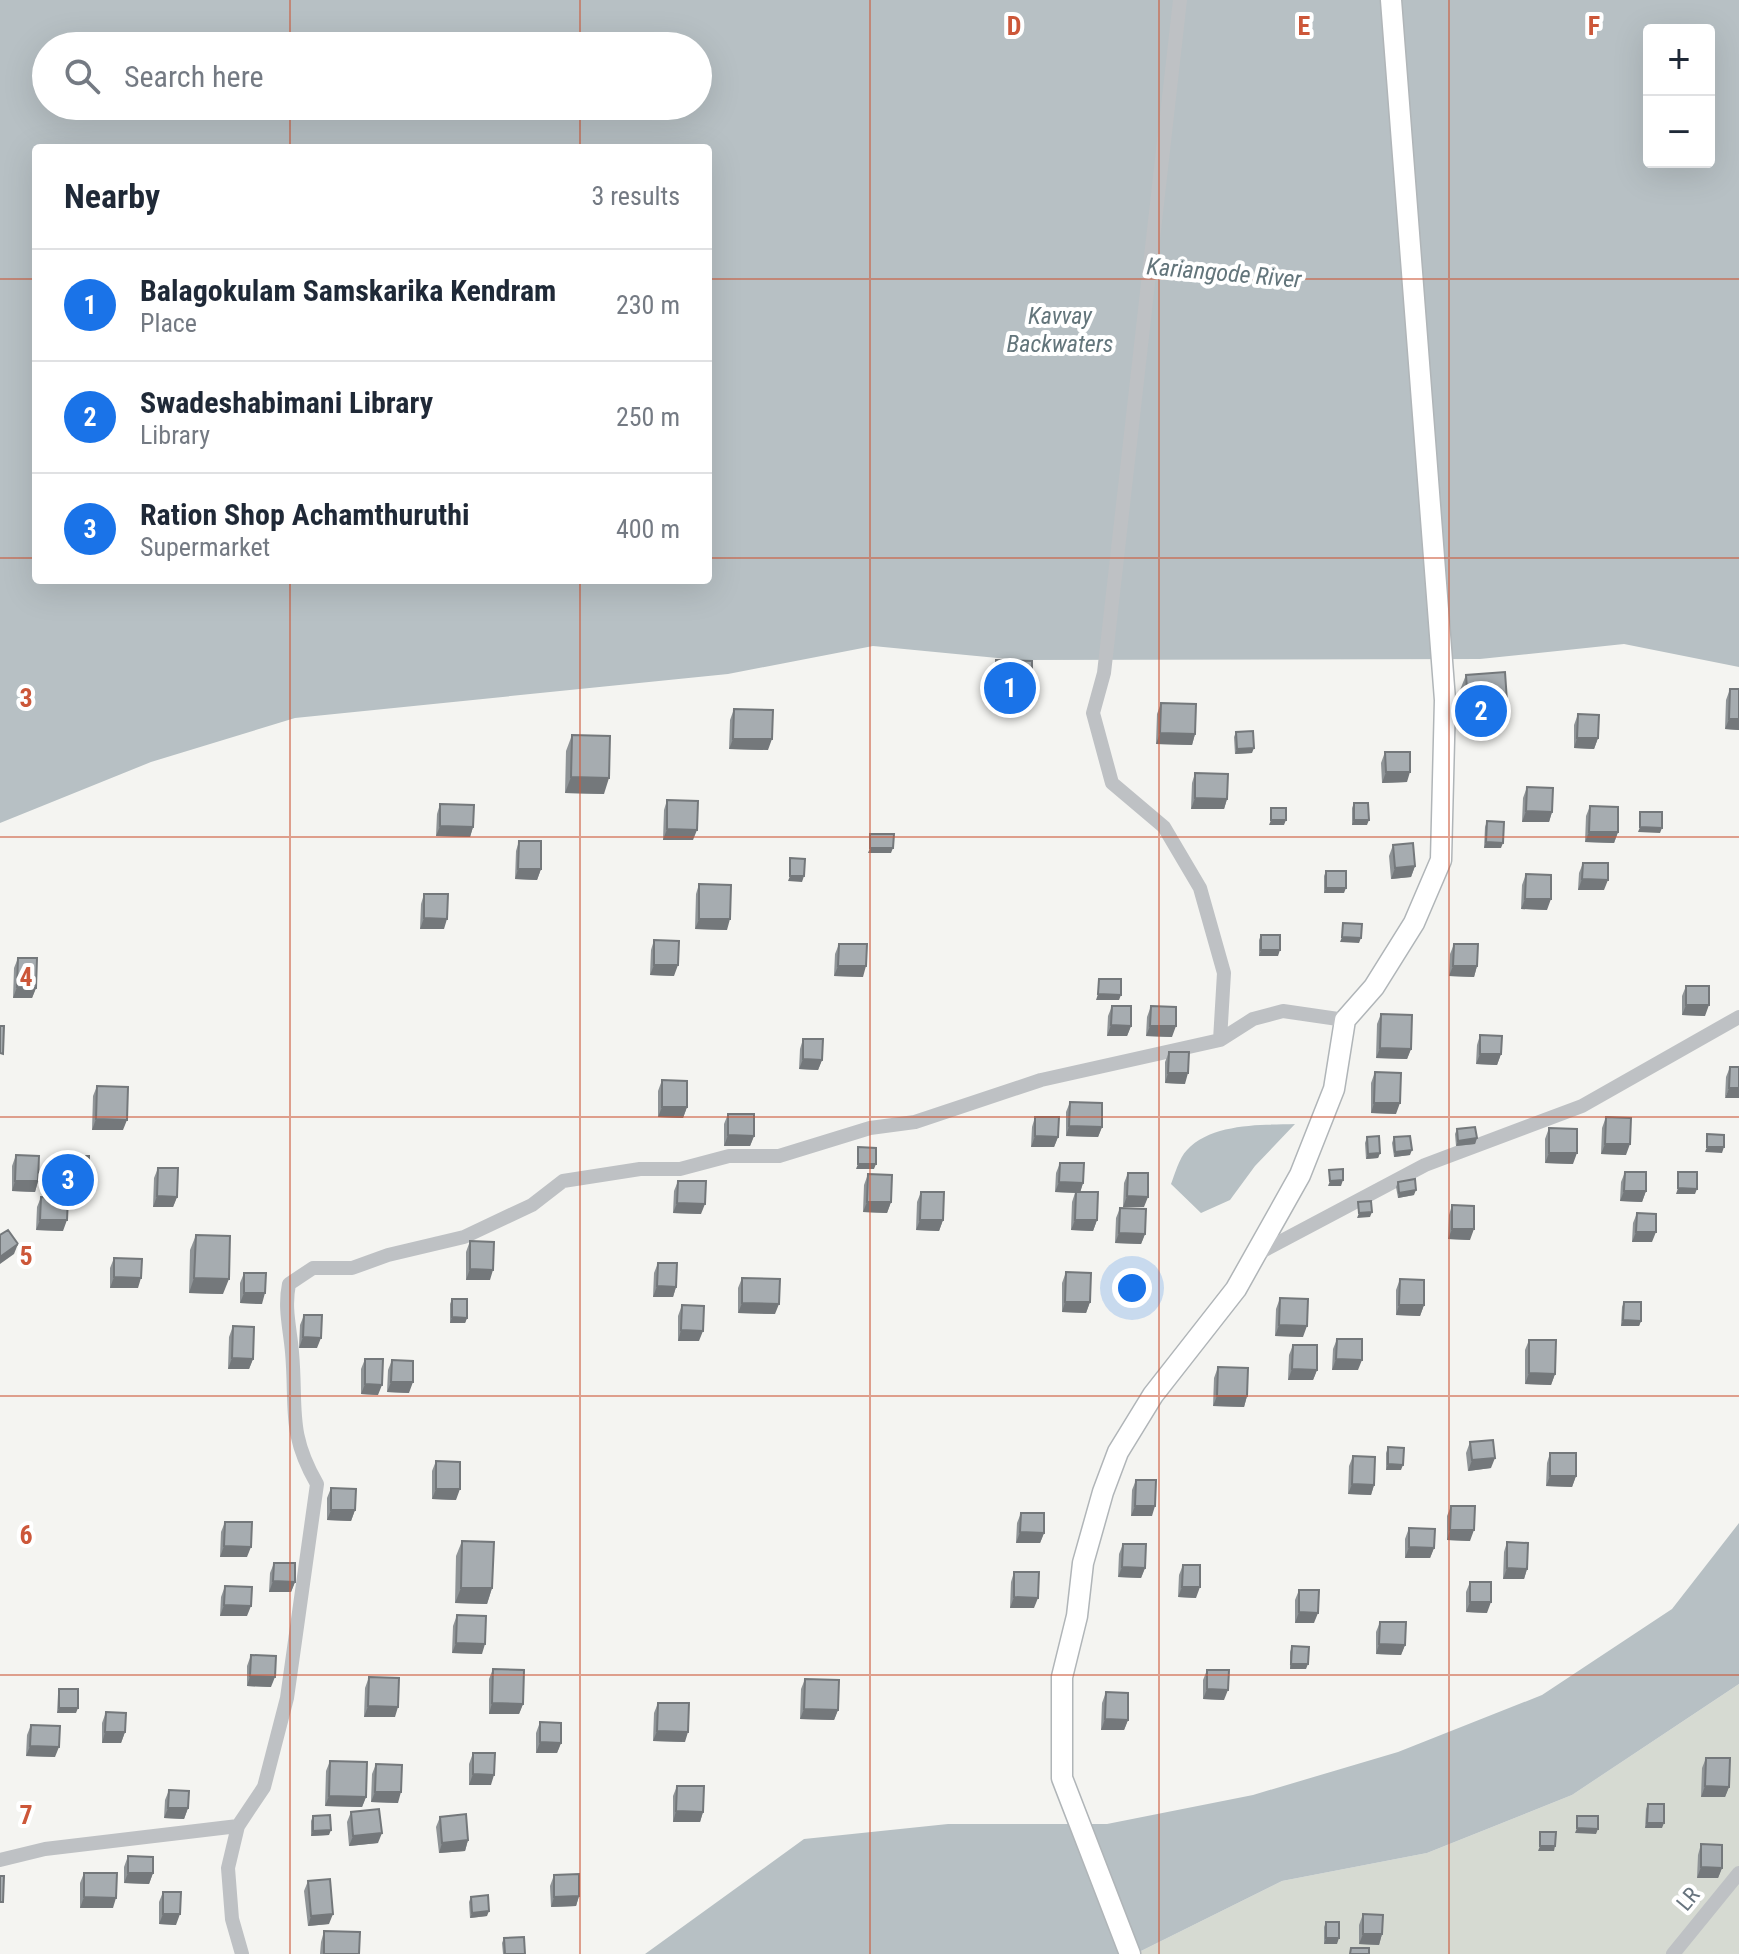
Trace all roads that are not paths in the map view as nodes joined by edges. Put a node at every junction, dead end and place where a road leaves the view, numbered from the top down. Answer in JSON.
{"nodes":[{"id":1,"x":1180,"y":0,"type":"edge"},
{"id":2,"x":1391,"y":0,"type":"edge"},
{"id":3,"x":1739,"y":1017,"type":"edge"},
{"id":4,"x":1345,"y":1020,"type":"junction"},
{"id":5,"x":1220,"y":1040,"type":"junction"},
{"id":6,"x":1254,"y":1255,"type":"junction"},
{"id":7,"x":238,"y":1826,"type":"junction"},
{"id":8,"x":0,"y":1860,"type":"edge"},
{"id":9,"x":1739,"y":1873,"type":"edge"},
{"id":10,"x":242,"y":1954,"type":"edge"},
{"id":11,"x":1130,"y":1954,"type":"edge"},
{"id":12,"x":1673,"y":1954,"type":"edge"}],
"edges":[{"from":1,"to":5,"type":"street"},
{"from":2,"to":4,"type":"main road"},
{"from":3,"to":6,"type":"street"},
{"from":4,"to":5,"type":"street"},
{"from":4,"to":6,"type":"main road"},
{"from":5,"to":7,"type":"street"},
{"from":6,"to":11,"type":"main road"},
{"from":7,"to":8,"type":"street"},
{"from":7,"to":10,"type":"street"},
{"from":9,"to":12,"type":"street","name":"LR"}]}
